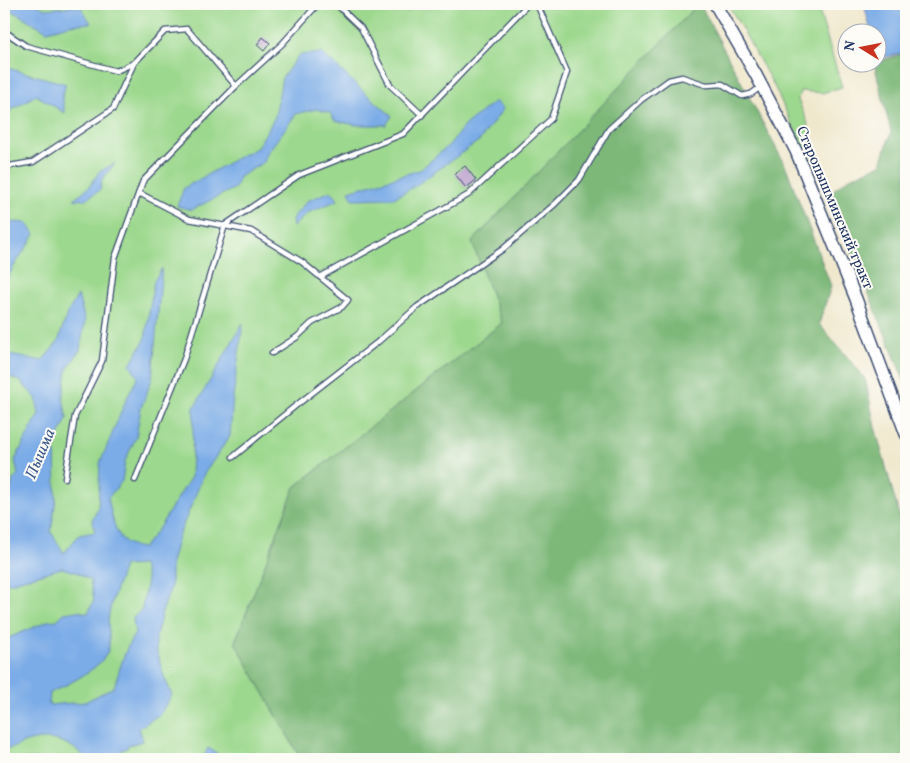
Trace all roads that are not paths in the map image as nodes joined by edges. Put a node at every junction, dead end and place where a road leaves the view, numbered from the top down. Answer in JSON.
{"nodes":[{"id":1,"x":318,"y":4,"type":"edge"},
{"id":2,"x":336,"y":4,"type":"edge"},
{"id":3,"x":528,"y":4,"type":"edge"},
{"id":4,"x":537,"y":4,"type":"edge"},
{"id":5,"x":714,"y":4,"type":"edge"},
{"id":6,"x":4,"y":31,"type":"edge"},
{"id":7,"x":134,"y":63,"type":"junction"},
{"id":8,"x":236,"y":86,"type":"junction"},
{"id":9,"x":762,"y":86,"type":"junction"},
{"id":10,"x":422,"y":115,"type":"junction"},
{"id":11,"x":4,"y":166,"type":"edge"},
{"id":12,"x":139,"y":192,"type":"junction"},
{"id":13,"x":225,"y":225,"type":"junction"},
{"id":14,"x":320,"y":277,"type":"junction"},
{"id":15,"x":272,"y":353,"type":"dead end"},
{"id":16,"x":906,"y":434,"type":"edge"},
{"id":17,"x":233,"y":457,"type":"dead end"},
{"id":18,"x":65,"y":478,"type":"dead end"},
{"id":19,"x":135,"y":480,"type":"dead end"}],
"edges":[{"from":1,"to":8,"type":"lane"},
{"from":2,"to":10,"type":"lane"},
{"from":3,"to":10,"type":"lane"},
{"from":4,"to":14,"type":"lane"},
{"from":5,"to":9,"type":"street","name":"Старопышминский тракт"},
{"from":6,"to":7,"type":"lane"},
{"from":7,"to":8,"type":"lane"},
{"from":7,"to":11,"type":"lane"},
{"from":8,"to":12,"type":"lane"},
{"from":9,"to":16,"type":"street","name":"Старопышминский тракт"},
{"from":9,"to":17,"type":"lane"},
{"from":10,"to":13,"type":"lane"},
{"from":12,"to":13,"type":"lane"},
{"from":12,"to":18,"type":"lane"},
{"from":13,"to":14,"type":"lane"},
{"from":13,"to":19,"type":"lane"},
{"from":14,"to":15,"type":"lane"}]}
